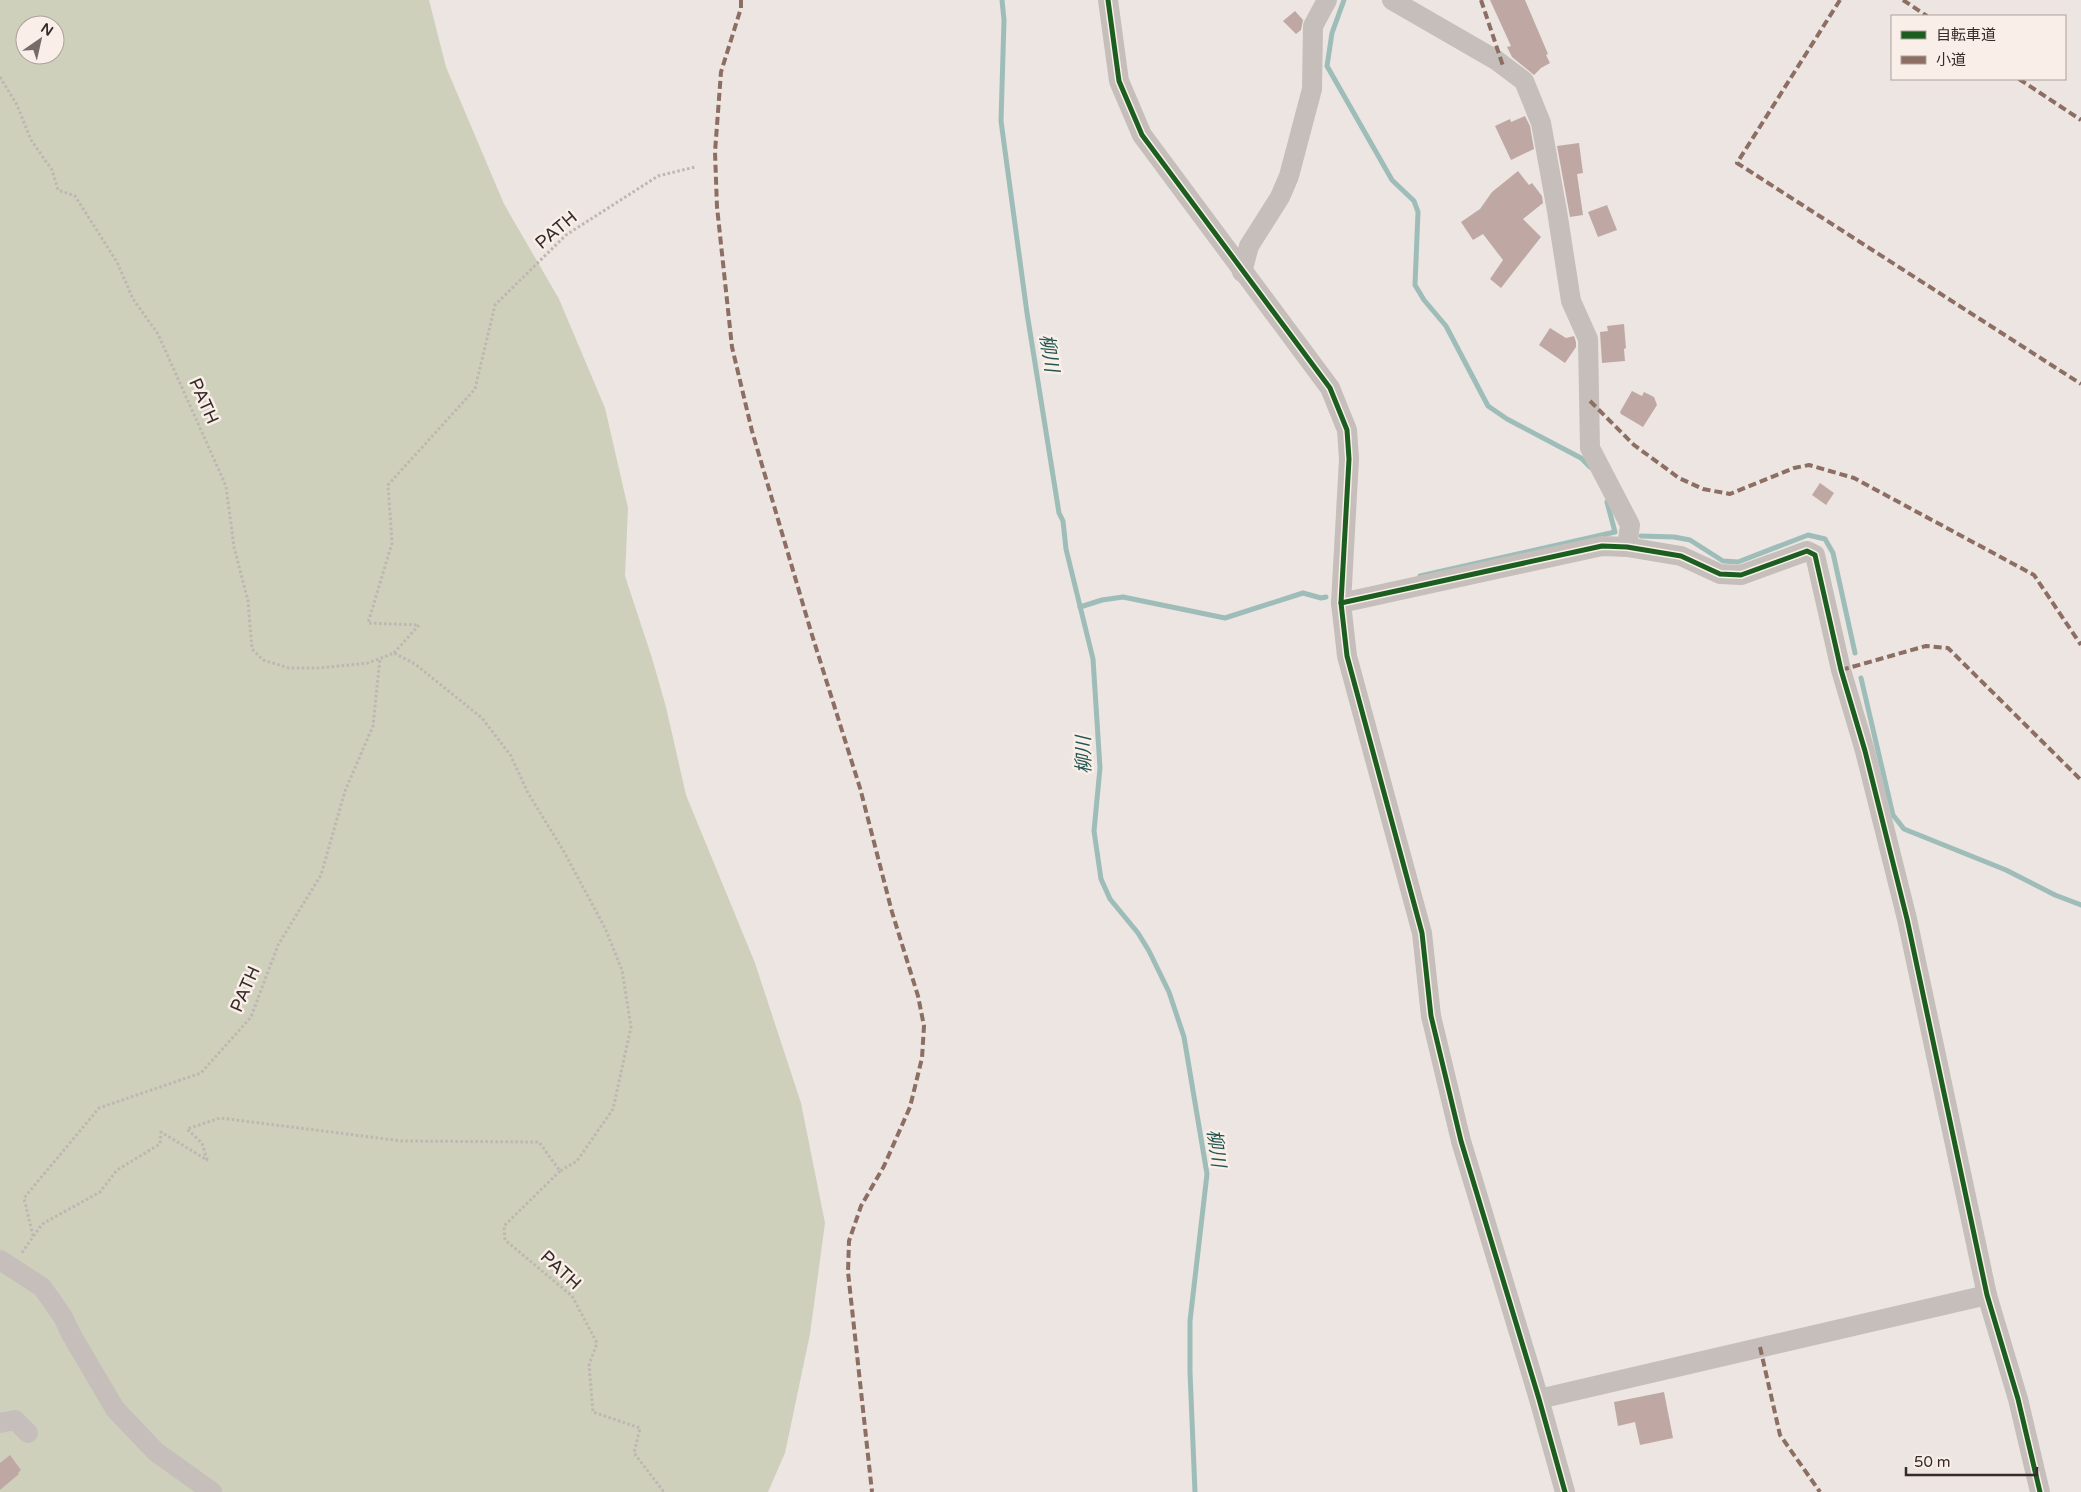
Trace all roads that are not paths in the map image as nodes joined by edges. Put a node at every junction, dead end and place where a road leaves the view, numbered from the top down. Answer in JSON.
{"nodes":[{"id":1,"x":1108,"y":0,"type":"edge"},
{"id":2,"x":1327,"y":0,"type":"edge"},
{"id":3,"x":1392,"y":0,"type":"edge"},
{"id":4,"x":1242,"y":272,"type":"junction"},
{"id":5,"x":1627,"y":547,"type":"junction"},
{"id":6,"x":1341,"y":603,"type":"junction"},
{"id":7,"x":4,"y":1263,"type":"edge"},
{"id":8,"x":1987,"y":1295,"type":"junction"},
{"id":9,"x":1539,"y":1399,"type":"junction"},
{"id":10,"x":0,"y":1422,"type":"edge"},
{"id":11,"x":28,"y":1433,"type":"dead end"},
{"id":12,"x":212,"y":1492,"type":"edge"},
{"id":13,"x":1565,"y":1492,"type":"edge"},
{"id":14,"x":2040,"y":1492,"type":"edge"}],
"edges":[{"from":1,"to":4,"type":"street"},
{"from":2,"to":4,"type":"street"},
{"from":3,"to":5,"type":"street"},
{"from":4,"to":6,"type":"street"},
{"from":5,"to":6,"type":"street"},
{"from":5,"to":8,"type":"street"},
{"from":6,"to":9,"type":"street"},
{"from":7,"to":12,"type":"street"},
{"from":8,"to":9,"type":"street"},
{"from":8,"to":14,"type":"street"},
{"from":9,"to":13,"type":"street"},
{"from":10,"to":11,"type":"street"}]}
